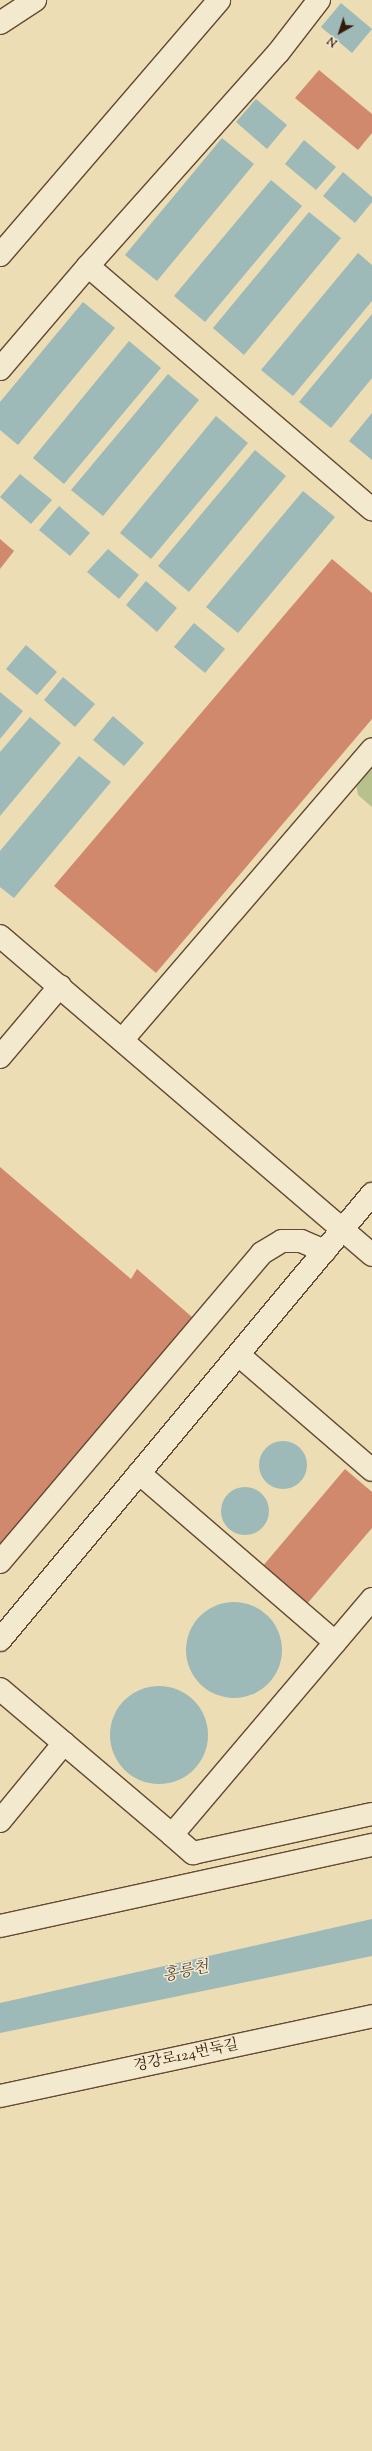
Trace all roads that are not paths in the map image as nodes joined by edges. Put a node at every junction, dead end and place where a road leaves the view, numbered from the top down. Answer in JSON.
{"nodes":[{"id":1,"x":35,"y":0,"type":"edge"},
{"id":2,"x":219,"y":0,"type":"edge"},
{"id":3,"x":319,"y":0,"type":"edge"},
{"id":4,"x":0,"y":23,"type":"edge"},
{"id":5,"x":0,"y":255,"type":"edge"},
{"id":6,"x":88,"y":266,"type":"junction"},
{"id":7,"x":0,"y":369,"type":"edge"},
{"id":8,"x":372,"y":508,"type":"edge"},
{"id":9,"x":372,"y":749,"type":"edge"},
{"id":10,"x":0,"y":936,"type":"edge"},
{"id":11,"x":60,"y":986,"type":"junction"},
{"id":12,"x":123,"y":1039,"type":"junction"},
{"id":13,"x":0,"y":1057,"type":"edge"},
{"id":14,"x":372,"y":1194,"type":"edge"},
{"id":15,"x":342,"y":1230,"type":"junction"},
{"id":16,"x":325,"y":1250,"type":"junction"},
{"id":17,"x":372,"y":1255,"type":"edge"},
{"id":18,"x":240,"y":1356,"type":"junction"},
{"id":19,"x":372,"y":1470,"type":"edge"},
{"id":20,"x":139,"y":1474,"type":"junction"},
{"id":21,"x":0,"y":1562,"type":"edge"},
{"id":22,"x":372,"y":1599,"type":"edge"},
{"id":23,"x":0,"y":1640,"type":"edge"},
{"id":24,"x":335,"y":1642,"type":"junction"},
{"id":25,"x":0,"y":1689,"type":"edge"},
{"id":26,"x":64,"y":1743,"type":"junction"},
{"id":27,"x":372,"y":1814,"type":"edge"},
{"id":28,"x":0,"y":1821,"type":"edge"},
{"id":29,"x":172,"y":1835,"type":"junction"},
{"id":30,"x":372,"y":1845,"type":"edge"},
{"id":31,"x":0,"y":1926,"type":"edge"},
{"id":32,"x":372,"y":2016,"type":"edge"},
{"id":33,"x":0,"y":2096,"type":"edge"}],
"edges":[{"from":1,"to":4,"type":"street"},
{"from":2,"to":5,"type":"street"},
{"from":3,"to":6,"type":"street"},
{"from":6,"to":7,"type":"street"},
{"from":6,"to":8,"type":"street"},
{"from":9,"to":12,"type":"street"},
{"from":10,"to":11,"type":"street"},
{"from":11,"to":12,"type":"street"},
{"from":11,"to":13,"type":"street"},
{"from":12,"to":15,"type":"street"},
{"from":14,"to":15,"type":"street"},
{"from":15,"to":16,"type":"street"},
{"from":15,"to":17,"type":"street"},
{"from":16,"to":18,"type":"street"},
{"from":16,"to":21,"type":"street"},
{"from":18,"to":19,"type":"street"},
{"from":18,"to":20,"type":"street"},
{"from":20,"to":23,"type":"street"},
{"from":20,"to":24,"type":"street"},
{"from":22,"to":24,"type":"street"},
{"from":24,"to":29,"type":"street"},
{"from":25,"to":26,"type":"street"},
{"from":26,"to":28,"type":"street"},
{"from":26,"to":29,"type":"street"},
{"from":27,"to":29,"type":"street"},
{"from":30,"to":31,"type":"street"},
{"from":32,"to":33,"type":"street","name":"경강로124번둑길"}]}
